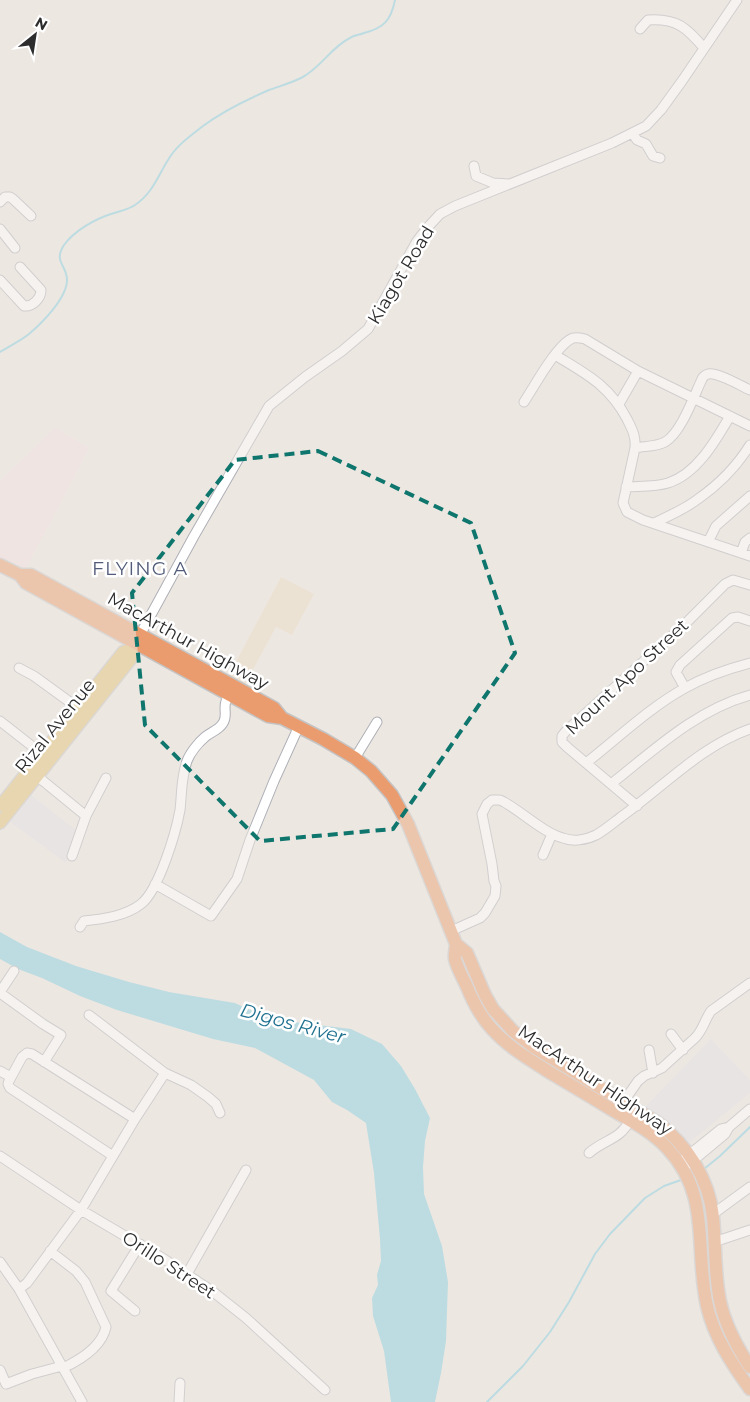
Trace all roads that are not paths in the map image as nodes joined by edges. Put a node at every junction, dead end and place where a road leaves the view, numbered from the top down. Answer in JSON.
{"nodes":[{"id":1,"x":737,"y":0,"type":"edge"},
{"id":2,"x":640,"y":29,"type":"dead end"},
{"id":3,"x":704,"y":48,"type":"junction"},
{"id":4,"x":633,"y":134,"type":"junction"},
{"id":5,"x":660,"y":158,"type":"dead end"},
{"id":6,"x":474,"y":166,"type":"dead end"},
{"id":7,"x":512,"y":184,"type":"junction"},
{"id":8,"x":4,"y":199,"type":"edge"},
{"id":9,"x":31,"y":216,"type":"dead end"},
{"id":10,"x":0,"y":229,"type":"edge"},
{"id":11,"x":15,"y":248,"type":"dead end"},
{"id":12,"x":20,"y":267,"type":"dead end"},
{"id":13,"x":0,"y":280,"type":"edge"},
{"id":14,"x":555,"y":355,"type":"junction"},
{"id":15,"x":638,"y":371,"type":"junction"},
{"id":16,"x":750,"y":390,"type":"edge"},
{"id":17,"x":693,"y":398,"type":"junction"},
{"id":18,"x":524,"y":402,"type":"dead end"},
{"id":19,"x":619,"y":404,"type":"junction"},
{"id":20,"x":730,"y":416,"type":"junction"},
{"id":21,"x":750,"y":426,"type":"edge"},
{"id":22,"x":750,"y":445,"type":"edge"},
{"id":23,"x":635,"y":448,"type":"junction"},
{"id":24,"x":626,"y":487,"type":"junction"},
{"id":25,"x":750,"y":496,"type":"edge"},
{"id":26,"x":654,"y":523,"type":"junction"},
{"id":27,"x":750,"y":538,"type":"edge"},
{"id":28,"x":708,"y":542,"type":"junction"},
{"id":29,"x":746,"y":554,"type":"edge"},
{"id":30,"x":0,"y":565,"type":"edge"},
{"id":31,"x":750,"y":585,"type":"edge"},
{"id":32,"x":750,"y":621,"type":"edge"},
{"id":33,"x":136,"y":642,"type":"junction"},
{"id":34,"x":750,"y":663,"type":"edge"},
{"id":35,"x":19,"y":668,"type":"dead end"},
{"id":36,"x":685,"y":688,"type":"junction"},
{"id":37,"x":231,"y":691,"type":"junction"},
{"id":38,"x":750,"y":695,"type":"edge"},
{"id":39,"x":78,"y":708,"type":"junction"},
{"id":40,"x":0,"y":721,"type":"edge"},
{"id":41,"x":376,"y":722,"type":"dead end"},
{"id":42,"x":299,"y":726,"type":"junction"},
{"id":43,"x":750,"y":729,"type":"edge"},
{"id":44,"x":46,"y":757,"type":"junction"},
{"id":45,"x":355,"y":758,"type":"junction"},
{"id":46,"x":586,"y":763,"type":"junction"},
{"id":47,"x":37,"y":776,"type":"junction"},
{"id":48,"x":106,"y":778,"type":"dead end"},
{"id":49,"x":611,"y":784,"type":"junction"},
{"id":50,"x":0,"y":806,"type":"edge"},
{"id":51,"x":637,"y":806,"type":"junction"},
{"id":52,"x":86,"y":816,"type":"junction"},
{"id":53,"x":0,"y":823,"type":"edge"},
{"id":54,"x":552,"y":834,"type":"junction"},
{"id":55,"x":543,"y":855,"type":"dead end"},
{"id":56,"x":72,"y":856,"type":"dead end"},
{"id":57,"x":155,"y":884,"type":"junction"},
{"id":58,"x":80,"y":927,"type":"dead end"},
{"id":59,"x":451,"y":931,"type":"junction"},
{"id":60,"x":456,"y":944,"type":"junction"},
{"id":61,"x":14,"y":972,"type":"dead end"},
{"id":62,"x":750,"y":983,"type":"edge"},
{"id":63,"x":0,"y":993,"type":"edge"},
{"id":64,"x":89,"y":1015,"type":"dead end"},
{"id":65,"x":670,"y":1034,"type":"dead end"},
{"id":66,"x":649,"y":1050,"type":"dead end"},
{"id":67,"x":683,"y":1050,"type":"junction"},
{"id":68,"x":44,"y":1062,"type":"junction"},
{"id":69,"x":0,"y":1071,"type":"edge"},
{"id":70,"x":165,"y":1073,"type":"junction"},
{"id":71,"x":653,"y":1073,"type":"junction"},
{"id":72,"x":11,"y":1077,"type":"junction"},
{"id":73,"x":624,"y":1101,"type":"junction"},
{"id":74,"x":750,"y":1108,"type":"edge"},
{"id":75,"x":220,"y":1113,"type":"dead end"},
{"id":76,"x":135,"y":1119,"type":"junction"},
{"id":77,"x":630,"y":1120,"type":"junction"},
{"id":78,"x":589,"y":1153,"type":"dead end"},
{"id":79,"x":0,"y":1156,"type":"edge"},
{"id":80,"x":113,"y":1156,"type":"junction"},
{"id":81,"x":692,"y":1157,"type":"junction"},
{"id":82,"x":682,"y":1166,"type":"junction"},
{"id":83,"x":246,"y":1170,"type":"dead end"},
{"id":84,"x":750,"y":1187,"type":"edge"},
{"id":85,"x":81,"y":1210,"type":"junction"},
{"id":86,"x":713,"y":1214,"type":"junction"},
{"id":87,"x":750,"y":1230,"type":"edge"},
{"id":88,"x":714,"y":1242,"type":"junction"},
{"id":89,"x":140,"y":1244,"type":"junction"},
{"id":90,"x":50,"y":1251,"type":"junction"},
{"id":91,"x":1,"y":1265,"type":"edge"},
{"id":92,"x":187,"y":1274,"type":"junction"},
{"id":93,"x":19,"y":1288,"type":"junction"},
{"id":94,"x":135,"y":1312,"type":"dead end"},
{"id":95,"x":63,"y":1367,"type":"junction"},
{"id":96,"x":750,"y":1367,"type":"edge"},
{"id":97,"x":0,"y":1370,"type":"edge"},
{"id":98,"x":180,"y":1383,"type":"dead end"},
{"id":99,"x":750,"y":1389,"type":"edge"},
{"id":100,"x":325,"y":1390,"type":"dead end"},
{"id":101,"x":82,"y":1402,"type":"edge"},
{"id":102,"x":179,"y":1402,"type":"edge"}],
"edges":[{"from":1,"to":3,"type":"street","name":"Kiagot Road"},
{"from":2,"to":3,"type":"street"},
{"from":3,"to":4,"type":"street","name":"Kiagot Road"},
{"from":4,"to":5,"type":"street"},
{"from":4,"to":7,"type":"street","name":"Kiagot Road"},
{"from":6,"to":7,"type":"street"},
{"from":7,"to":33,"type":"street","name":"Kiagot Road"},
{"from":8,"to":9,"type":"street"},
{"from":10,"to":11,"type":"street"},
{"from":12,"to":13,"type":"street"},
{"from":14,"to":15,"type":"street"},
{"from":14,"to":18,"type":"street"},
{"from":14,"to":19,"type":"street"},
{"from":15,"to":17,"type":"street"},
{"from":15,"to":19,"type":"street"},
{"from":16,"to":17,"type":"street"},
{"from":17,"to":20,"type":"street"},
{"from":17,"to":23,"type":"street"},
{"from":19,"to":23,"type":"street"},
{"from":20,"to":21,"type":"street"},
{"from":20,"to":24,"type":"street"},
{"from":22,"to":26,"type":"street"},
{"from":23,"to":24,"type":"street"},
{"from":24,"to":26,"type":"street"},
{"from":25,"to":28,"type":"street"},
{"from":26,"to":28,"type":"street"},
{"from":27,"to":29,"type":"street"},
{"from":28,"to":29,"type":"street"},
{"from":30,"to":33,"type":"highway","name":"MacArthur Highway"},
{"from":31,"to":46,"type":"street","name":"Mount Apo Street"},
{"from":32,"to":36,"type":"street"},
{"from":33,"to":37,"type":"highway","name":"MacArthur Highway"},
{"from":33,"to":39,"type":"main road","name":"Rizal Avenue"},
{"from":33,"to":44,"type":"main road","name":"Rizal Avenue"},
{"from":34,"to":36,"type":"street"},
{"from":35,"to":39,"type":"street"},
{"from":36,"to":46,"type":"street"},
{"from":37,"to":42,"type":"highway","name":"MacArthur Highway"},
{"from":37,"to":57,"type":"street"},
{"from":38,"to":49,"type":"street"},
{"from":39,"to":44,"type":"main road","name":"Rizal Avenue"},
{"from":40,"to":44,"type":"street"},
{"from":41,"to":45,"type":"street"},
{"from":42,"to":45,"type":"highway","name":"MacArthur Highway"},
{"from":42,"to":57,"type":"street"},
{"from":43,"to":51,"type":"street"},
{"from":44,"to":47,"type":"main road","name":"Rizal Avenue"},
{"from":44,"to":50,"type":"main road","name":"Rizal Avenue"},
{"from":45,"to":59,"type":"highway","name":"MacArthur Highway"},
{"from":46,"to":49,"type":"street","name":"Mount Apo Street"},
{"from":47,"to":52,"type":"street"},
{"from":47,"to":53,"type":"main road","name":"Rizal Avenue"},
{"from":48,"to":52,"type":"street"},
{"from":49,"to":51,"type":"street","name":"Mount Apo Street"},
{"from":51,"to":54,"type":"street"},
{"from":52,"to":56,"type":"street"},
{"from":54,"to":55,"type":"street"},
{"from":54,"to":59,"type":"street"},
{"from":57,"to":58,"type":"street"},
{"from":59,"to":60,"type":"highway","name":"MacArthur Highway"},
{"from":60,"to":73,"type":"highway","name":"MacArthur Highway"},
{"from":60,"to":77,"type":"highway","name":"MacArthur Highway"},
{"from":61,"to":63,"type":"street"},
{"from":62,"to":67,"type":"street"},
{"from":63,"to":68,"type":"street"},
{"from":64,"to":70,"type":"street"},
{"from":65,"to":67,"type":"street"},
{"from":66,"to":71,"type":"street"},
{"from":67,"to":71,"type":"street"},
{"from":68,"to":72,"type":"street"},
{"from":68,"to":76,"type":"street"},
{"from":69,"to":72,"type":"street"},
{"from":70,"to":75,"type":"street"},
{"from":70,"to":76,"type":"street"},
{"from":71,"to":73,"type":"street"},
{"from":72,"to":80,"type":"street"},
{"from":73,"to":81,"type":"highway","name":"MacArthur Highway"},
{"from":74,"to":81,"type":"street"},
{"from":76,"to":80,"type":"street"},
{"from":77,"to":78,"type":"street"},
{"from":77,"to":82,"type":"highway","name":"MacArthur Highway"},
{"from":79,"to":85,"type":"street","name":"Orillo Street"},
{"from":80,"to":85,"type":"street"},
{"from":81,"to":82,"type":"street"},
{"from":81,"to":86,"type":"highway","name":"MacArthur Highway"},
{"from":82,"to":99,"type":"highway","name":"MacArthur Highway"},
{"from":83,"to":92,"type":"street"},
{"from":84,"to":86,"type":"street"},
{"from":85,"to":89,"type":"street","name":"Orillo Street"},
{"from":85,"to":90,"type":"street"},
{"from":86,"to":88,"type":"highway","name":"MacArthur Highway"},
{"from":87,"to":88,"type":"street"},
{"from":88,"to":96,"type":"highway","name":"MacArthur Highway"},
{"from":89,"to":92,"type":"street","name":"Orillo Street"},
{"from":89,"to":94,"type":"street"},
{"from":90,"to":93,"type":"street"},
{"from":90,"to":95,"type":"street"},
{"from":91,"to":93,"type":"street"},
{"from":92,"to":100,"type":"street","name":"Orillo Street"},
{"from":93,"to":95,"type":"street"},
{"from":95,"to":97,"type":"street"},
{"from":95,"to":101,"type":"street"},
{"from":98,"to":102,"type":"street"}]}
